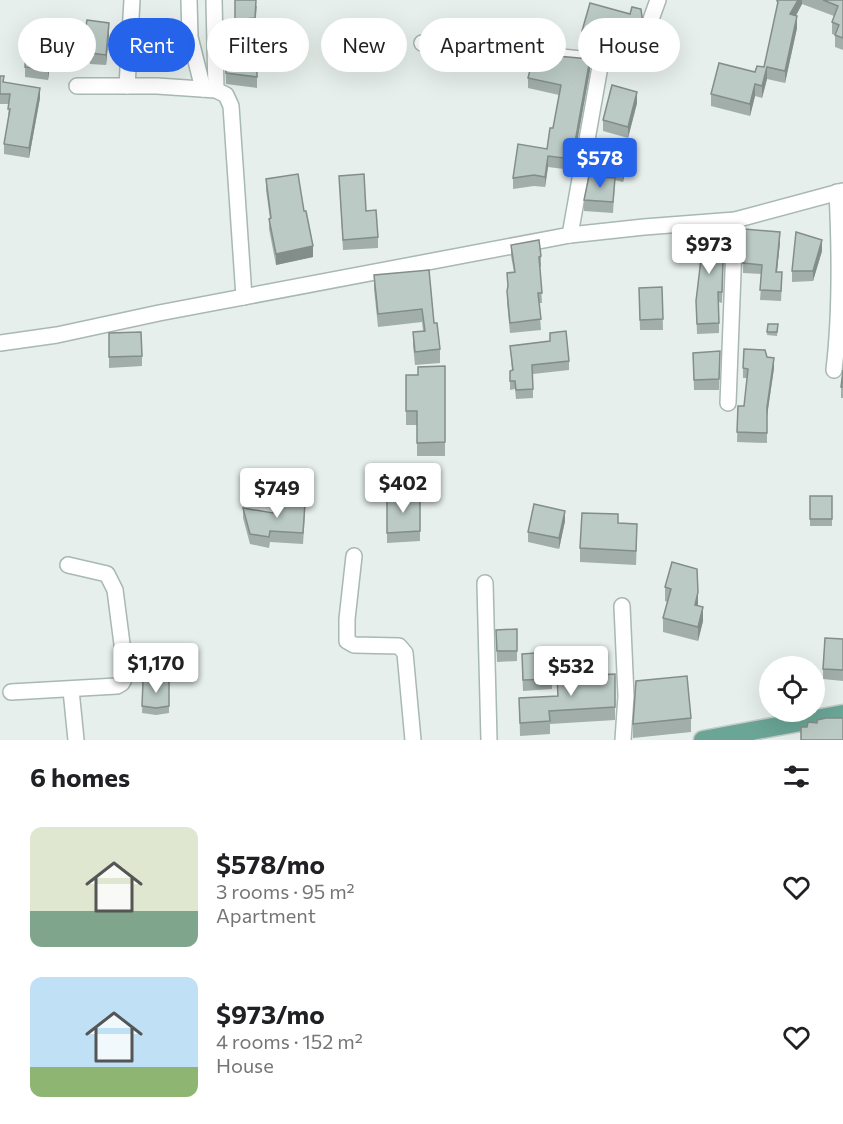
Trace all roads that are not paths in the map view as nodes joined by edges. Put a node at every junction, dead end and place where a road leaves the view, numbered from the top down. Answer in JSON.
{"nodes":[{"id":1,"x":132,"y":0,"type":"edge"},
{"id":2,"x":189,"y":0,"type":"edge"},
{"id":3,"x":214,"y":0,"type":"edge"},
{"id":4,"x":658,"y":0,"type":"edge"},
{"id":5,"x":651,"y":18,"type":"edge"},
{"id":6,"x":599,"y":72,"type":"edge"},
{"id":7,"x":77,"y":86,"type":"dead end"},
{"id":8,"x":127,"y":86,"type":"junction"},
{"id":9,"x":209,"y":89,"type":"junction"},
{"id":10,"x":840,"y":191,"type":"edge"},
{"id":11,"x":735,"y":220,"type":"junction"},
{"id":12,"x":570,"y":235,"type":"junction"},
{"id":13,"x":244,"y":297,"type":"junction"},
{"id":14,"x":0,"y":343,"type":"edge"},
{"id":15,"x":834,"y":370,"type":"dead end"},
{"id":16,"x":728,"y":403,"type":"dead end"},
{"id":17,"x":354,"y":556,"type":"dead end"},
{"id":18,"x":68,"y":565,"type":"dead end"},
{"id":19,"x":485,"y":583,"type":"dead end"},
{"id":20,"x":622,"y":606,"type":"dead end"},
{"id":21,"x":71,"y":690,"type":"junction"},
{"id":22,"x":11,"y":692,"type":"dead end"},
{"id":23,"x":843,"y":714,"type":"edge"},
{"id":24,"x":76,"y":740,"type":"edge"},
{"id":25,"x":413,"y":740,"type":"edge"},
{"id":26,"x":489,"y":740,"type":"edge"},
{"id":27,"x":623,"y":740,"type":"edge"},
{"id":28,"x":703,"y":740,"type":"edge"}],
"edges":[{"from":1,"to":8,"type":"street"},
{"from":2,"to":9,"type":"street"},
{"from":3,"to":9,"type":"street"},
{"from":4,"to":5,"type":"street"},
{"from":6,"to":12,"type":"street"},
{"from":7,"to":8,"type":"street"},
{"from":8,"to":9,"type":"street"},
{"from":9,"to":13,"type":"street"},
{"from":10,"to":11,"type":"street"},
{"from":10,"to":15,"type":"street"},
{"from":11,"to":12,"type":"street"},
{"from":11,"to":16,"type":"street"},
{"from":12,"to":13,"type":"street"},
{"from":13,"to":14,"type":"street"},
{"from":17,"to":25,"type":"street"},
{"from":18,"to":21,"type":"street"},
{"from":19,"to":26,"type":"street"},
{"from":20,"to":27,"type":"street"},
{"from":21,"to":22,"type":"street"},
{"from":21,"to":24,"type":"street"},
{"from":23,"to":28,"type":"main road"}]}
